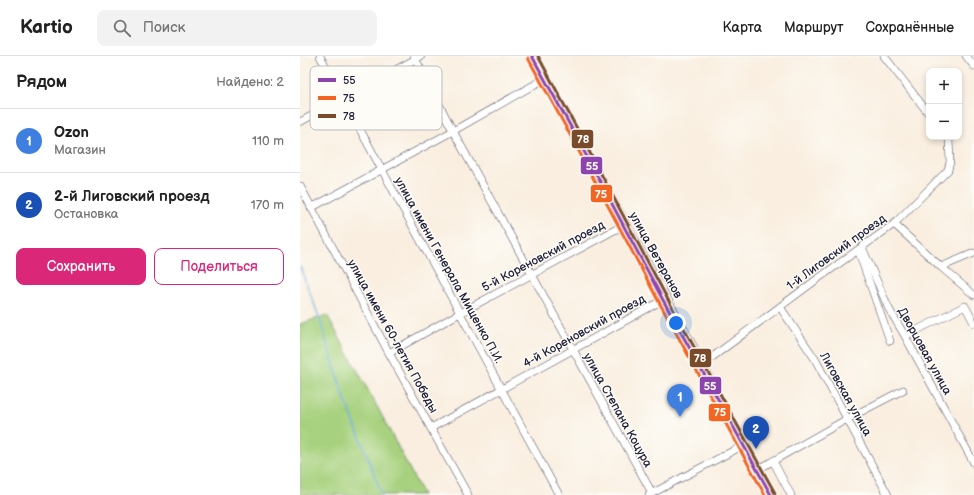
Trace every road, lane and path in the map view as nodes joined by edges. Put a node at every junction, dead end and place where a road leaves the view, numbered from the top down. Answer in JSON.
{"nodes":[{"id":1,"x":320,"y":56,"type":"edge"},
{"id":2,"x":533,"y":56,"type":"edge"},
{"id":3,"x":884,"y":56,"type":"edge"},
{"id":4,"x":966,"y":56,"type":"edge"},
{"id":5,"x":417,"y":57,"type":"edge"},
{"id":6,"x":325,"y":66,"type":"edge"},
{"id":7,"x":401,"y":66,"type":"edge"},
{"id":8,"x":421,"y":66,"type":"edge"},
{"id":9,"x":974,"y":66,"type":"edge"},
{"id":10,"x":545,"y":78,"type":"junction"},
{"id":11,"x":442,"y":108,"type":"edge"},
{"id":12,"x":926,"y":110,"type":"edge"},
{"id":13,"x":310,"y":117,"type":"edge"},
{"id":14,"x":300,"y":122,"type":"edge"},
{"id":15,"x":360,"y":130,"type":"edge"},
{"id":16,"x":453,"y":131,"type":"junction"},
{"id":17,"x":949,"y":140,"type":"edge"},
{"id":18,"x":382,"y":169,"type":"junction"},
{"id":19,"x":300,"y":186,"type":"edge"},
{"id":20,"x":311,"y":208,"type":"junction"},
{"id":21,"x":894,"y":224,"type":"junction"},
{"id":22,"x":624,"y":225,"type":"junction"},
{"id":23,"x":860,"y":249,"type":"junction"},
{"id":24,"x":974,"y":253,"type":"edge"},
{"id":25,"x":941,"y":267,"type":"junction"},
{"id":26,"x":532,"y":275,"type":"junction"},
{"id":27,"x":974,"y":295,"type":"edge"},
{"id":28,"x":663,"y":300,"type":"junction"},
{"id":29,"x":780,"y":307,"type":"junction"},
{"id":30,"x":460,"y":313,"type":"junction"},
{"id":31,"x":974,"y":322,"type":"edge"},
{"id":32,"x":905,"y":336,"type":"junction"},
{"id":33,"x":890,"y":341,"type":"dead end"},
{"id":34,"x":572,"y":350,"type":"junction"},
{"id":35,"x":389,"y":353,"type":"junction"},
{"id":36,"x":703,"y":364,"type":"junction"},
{"id":37,"x":501,"y":389,"type":"junction"},
{"id":38,"x":903,"y":390,"type":"dead end"},
{"id":39,"x":847,"y":419,"type":"junction"},
{"id":40,"x":431,"y":428,"type":"junction"},
{"id":41,"x":744,"y":445,"type":"junction"},
{"id":42,"x":773,"y":461,"type":"junction"},
{"id":43,"x":974,"y":463,"type":"edge"},
{"id":44,"x":757,"y":470,"type":"junction"},
{"id":45,"x":650,"y":494,"type":"edge"},
{"id":46,"x":468,"y":495,"type":"edge"},
{"id":47,"x":559,"y":495,"type":"edge"},
{"id":48,"x":771,"y":495,"type":"edge"},
{"id":49,"x":791,"y":495,"type":"edge"},
{"id":50,"x":888,"y":495,"type":"edge"}],
"edges":[{"from":1,"to":6,"type":"street","name":"улица имени Генерала Мищенко П.И."},
{"from":2,"to":10,"type":"street","name":"улица Ветеранов"},
{"from":3,"to":12,"type":"street"},
{"from":4,"to":9,"type":"street"},
{"from":5,"to":7,"type":"street"},
{"from":5,"to":8,"type":"street","name":"улица Степана Коцура"},
{"from":10,"to":16,"type":"street"},
{"from":10,"to":22,"type":"street","name":"улица Ветеранов"},
{"from":10,"to":36,"type":"street","name":"улица Ветеранов"},
{"from":11,"to":16,"type":"street","name":"улица Степана Коцура"},
{"from":13,"to":14,"type":"street"},
{"from":15,"to":18,"type":"street","name":"улица имени Генерала Мищенко П.И."},
{"from":16,"to":18,"type":"street"},
{"from":16,"to":26,"type":"street","name":"улица Степана Коцура"},
{"from":17,"to":21,"type":"street","name":"1-й Лиговский проезд"},
{"from":18,"to":20,"type":"street"},
{"from":18,"to":30,"type":"street","name":"улица имени Генерала Мищенко П.И."},
{"from":19,"to":20,"type":"street","name":"улица имени 60-летия Победы"},
{"from":20,"to":35,"type":"street","name":"улица имени 60-летия Победы"},
{"from":21,"to":23,"type":"street","name":"1-й Лиговский проезд"},
{"from":21,"to":25,"type":"street"},
{"from":22,"to":26,"type":"street","name":"5-й Кореновский проезд"},
{"from":22,"to":28,"type":"street","name":"улица Ветеранов"},
{"from":23,"to":29,"type":"street","name":"1-й Лиговский проезд"},
{"from":23,"to":32,"type":"street","name":"Дворцовая улица"},
{"from":23,"to":33,"type":"street"},
{"from":24,"to":25,"type":"street"},
{"from":25,"to":27,"type":"street"},
{"from":26,"to":30,"type":"street","name":"5-й Кореновский проезд"},
{"from":26,"to":34,"type":"street","name":"улица Степана Коцура"},
{"from":28,"to":34,"type":"street","name":"4-й Кореновский проезд"},
{"from":28,"to":41,"type":"street","name":"улица Ветеранов"},
{"from":29,"to":36,"type":"street","name":"1-й Лиговский проезд"},
{"from":29,"to":39,"type":"street","name":"Лиговская улица"},
{"from":30,"to":35,"type":"street","name":"5-й Кореновский проезд"},
{"from":30,"to":37,"type":"street","name":"улица имени Генерала Мищенко П.И."},
{"from":31,"to":32,"type":"street"},
{"from":32,"to":43,"type":"street","name":"Дворцовая улица"},
{"from":34,"to":37,"type":"street","name":"4-й Кореновский проезд"},
{"from":34,"to":45,"type":"street","name":"улица Степана Коцура"},
{"from":35,"to":40,"type":"street","name":"улица имени 60-летия Победы"},
{"from":36,"to":41,"type":"street","name":"улица Ветеранов"},
{"from":37,"to":40,"type":"street","name":"4-й Кореновский проезд"},
{"from":37,"to":47,"type":"street","name":"улица имени Генерала Мищенко П.И."},
{"from":38,"to":39,"type":"street"},
{"from":39,"to":42,"type":"street"},
{"from":39,"to":50,"type":"street","name":"Лиговская улица"},
{"from":40,"to":46,"type":"street","name":"улица имени 60-летия Победы"},
{"from":41,"to":44,"type":"street","name":"улица Ветеранов"},
{"from":41,"to":45,"type":"street"},
{"from":42,"to":44,"type":"street"},
{"from":42,"to":49,"type":"street"},
{"from":44,"to":48,"type":"street","name":"улица Ветеранов"}]}
